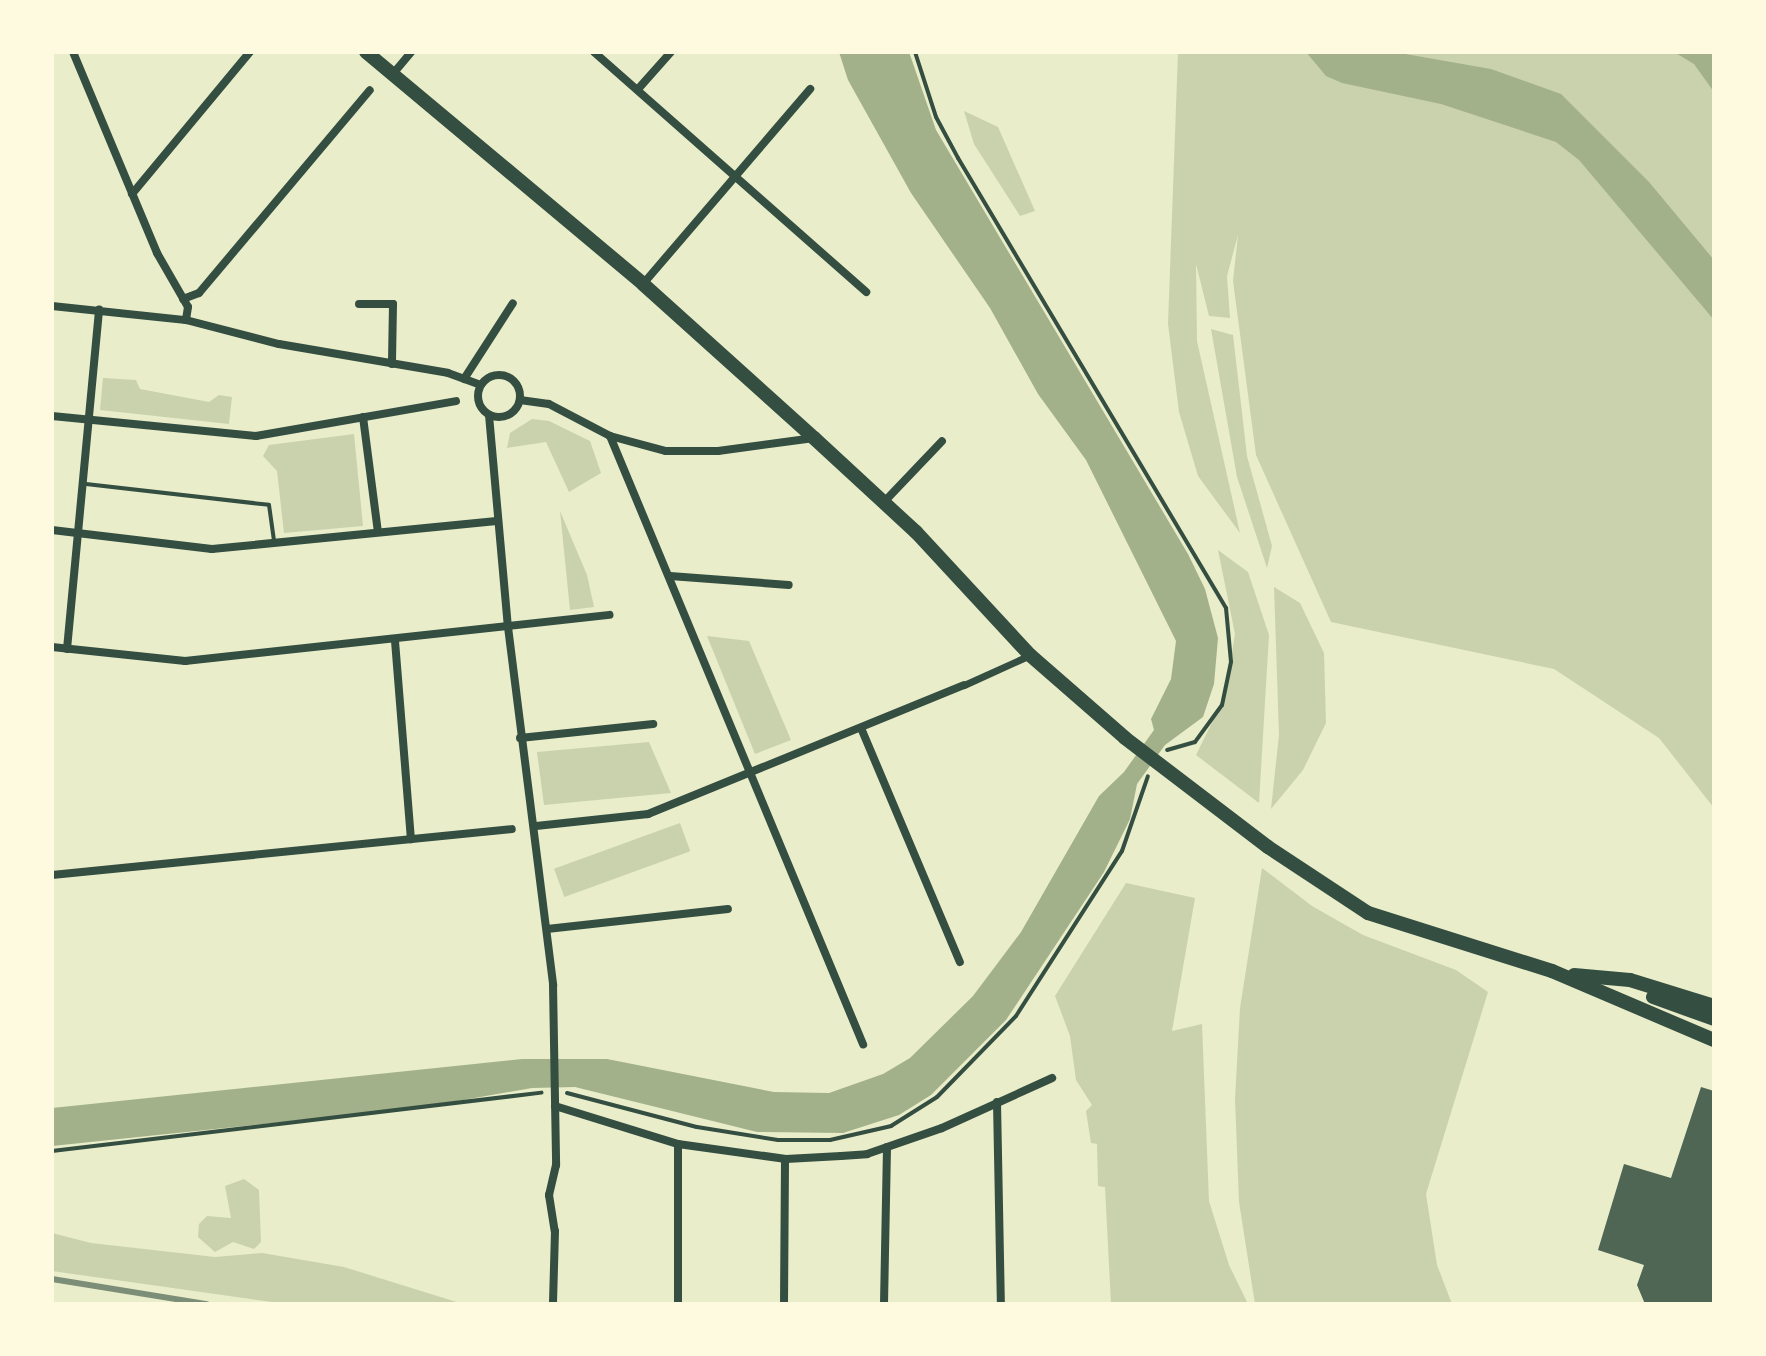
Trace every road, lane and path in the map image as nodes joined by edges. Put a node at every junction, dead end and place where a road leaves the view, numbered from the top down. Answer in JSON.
{"nodes":[{"id":1,"x":73,"y":52,"type":"edge"},
{"id":2,"x":250,"y":52,"type":"edge"},
{"id":3,"x":366,"y":52,"type":"edge"},
{"id":4,"x":411,"y":52,"type":"edge"},
{"id":5,"x":594,"y":52,"type":"edge"},
{"id":6,"x":671,"y":52,"type":"edge"},
{"id":7,"x":915,"y":52,"type":"edge"},
{"id":8,"x":392,"y":75,"type":"junction"},
{"id":9,"x":639,"y":88,"type":"junction"},
{"id":10,"x":810,"y":89,"type":"dead end"},
{"id":11,"x":370,"y":90,"type":"dead end"},
{"id":12,"x":735,"y":177,"type":"junction"},
{"id":13,"x":132,"y":194,"type":"junction"},
{"id":14,"x":643,"y":284,"type":"junction"},
{"id":15,"x":866,"y":292,"type":"dead end"},
{"id":16,"x":183,"y":299,"type":"junction"},
{"id":17,"x":513,"y":303,"type":"dead end"},
{"id":18,"x":359,"y":304,"type":"dead end"},
{"id":19,"x":52,"y":306,"type":"edge"},
{"id":20,"x":99,"y":310,"type":"junction"},
{"id":21,"x":186,"y":320,"type":"junction"},
{"id":22,"x":392,"y":364,"type":"junction"},
{"id":23,"x":464,"y":379,"type":"junction"},
{"id":24,"x":481,"y":385,"type":"junction"},
{"id":25,"x":520,"y":400,"type":"junction"},
{"id":26,"x":456,"y":401,"type":"dead end"},
{"id":27,"x":489,"y":415,"type":"junction"},
{"id":28,"x":52,"y":416,"type":"edge"},
{"id":29,"x":363,"y":417,"type":"junction"},
{"id":30,"x":91,"y":420,"type":"junction"},
{"id":31,"x":610,"y":436,"type":"junction"},
{"id":32,"x":814,"y":438,"type":"junction"},
{"id":33,"x":942,"y":441,"type":"dead end"},
{"id":34,"x":86,"y":484,"type":"junction"},
{"id":35,"x":884,"y":502,"type":"junction"},
{"id":36,"x":497,"y":521,"type":"junction"},
{"id":37,"x":52,"y":530,"type":"edge"},
{"id":38,"x":378,"y":532,"type":"junction"},
{"id":39,"x":80,"y":534,"type":"junction"},
{"id":40,"x":275,"y":544,"type":"junction"},
{"id":41,"x":670,"y":576,"type":"junction"},
{"id":42,"x":789,"y":585,"type":"dead end"},
{"id":43,"x":610,"y":615,"type":"dead end"},
{"id":44,"x":508,"y":627,"type":"junction"},
{"id":45,"x":395,"y":641,"type":"junction"},
{"id":46,"x":52,"y":647,"type":"edge"},
{"id":47,"x":67,"y":649,"type":"junction"},
{"id":48,"x":1030,"y":655,"type":"junction"},
{"id":49,"x":964,"y":685,"type":"joint"},
{"id":50,"x":653,"y":724,"type":"dead end"},
{"id":51,"x":861,"y":728,"type":"junction"},
{"id":52,"x":520,"y":738,"type":"junction"},
{"id":53,"x":1159,"y":760,"type":"dead end"},
{"id":54,"x":749,"y":770,"type":"junction"},
{"id":55,"x":1152,"y":770,"type":"dead end"},
{"id":56,"x":536,"y":826,"type":"junction"},
{"id":57,"x":512,"y":829,"type":"dead end"},
{"id":58,"x":411,"y":839,"type":"junction"},
{"id":59,"x":52,"y":875,"type":"edge"},
{"id":60,"x":728,"y":909,"type":"dead end"},
{"id":61,"x":547,"y":929,"type":"junction"},
{"id":62,"x":960,"y":962,"type":"dead end"},
{"id":63,"x":1552,"y":971,"type":"junction"},
{"id":64,"x":1592,"y":977,"type":"junction"},
{"id":65,"x":1714,"y":1006,"type":"edge"},
{"id":66,"x":1714,"y":1019,"type":"edge"},
{"id":67,"x":1714,"y":1040,"type":"edge"},
{"id":68,"x":863,"y":1044,"type":"dead end"},
{"id":69,"x":1052,"y":1078,"type":"dead end"},
{"id":70,"x":554,"y":1098,"type":"junction"},
{"id":71,"x":997,"y":1102,"type":"junction"},
{"id":72,"x":678,"y":1144,"type":"junction"},
{"id":73,"x":887,"y":1147,"type":"junction"},
{"id":74,"x":52,"y":1151,"type":"edge"},
{"id":75,"x":785,"y":1159,"type":"junction"},
{"id":76,"x":553,"y":1304,"type":"edge"},
{"id":77,"x":678,"y":1304,"type":"edge"},
{"id":78,"x":784,"y":1304,"type":"edge"},
{"id":79,"x":884,"y":1304,"type":"edge"},
{"id":80,"x":1001,"y":1304,"type":"edge"}],
"edges":[{"from":1,"to":13,"type":"street"},
{"from":2,"to":13,"type":"street"},
{"from":3,"to":8,"type":"main road"},
{"from":4,"to":8,"type":"street"},
{"from":5,"to":9,"type":"street"},
{"from":6,"to":9,"type":"street"},
{"from":7,"to":53,"type":"path"},
{"from":8,"to":14,"type":"main road"},
{"from":9,"to":12,"type":"street"},
{"from":10,"to":12,"type":"street"},
{"from":11,"to":16,"type":"street"},
{"from":12,"to":14,"type":"street"},
{"from":12,"to":15,"type":"street"},
{"from":13,"to":16,"type":"street"},
{"from":14,"to":32,"type":"main road"},
{"from":16,"to":21,"type":"street"},
{"from":17,"to":23,"type":"street"},
{"from":18,"to":22,"type":"street"},
{"from":19,"to":20,"type":"street"},
{"from":20,"to":21,"type":"street"},
{"from":20,"to":30,"type":"street"},
{"from":21,"to":22,"type":"street"},
{"from":22,"to":23,"type":"street"},
{"from":23,"to":24,"type":"street"},
{"from":24,"to":25,"type":"street"},
{"from":24,"to":27,"type":"street"},
{"from":25,"to":27,"type":"street"},
{"from":25,"to":31,"type":"street"},
{"from":26,"to":29,"type":"street"},
{"from":27,"to":36,"type":"street"},
{"from":28,"to":30,"type":"street"},
{"from":29,"to":30,"type":"street"},
{"from":29,"to":38,"type":"street"},
{"from":30,"to":34,"type":"street"},
{"from":31,"to":32,"type":"street"},
{"from":31,"to":41,"type":"street"},
{"from":32,"to":35,"type":"main road"},
{"from":33,"to":35,"type":"street"},
{"from":34,"to":39,"type":"street"},
{"from":34,"to":40,"type":"lane"},
{"from":35,"to":48,"type":"main road"},
{"from":36,"to":38,"type":"street"},
{"from":36,"to":44,"type":"street"},
{"from":37,"to":39,"type":"street"},
{"from":38,"to":40,"type":"street"},
{"from":39,"to":40,"type":"street"},
{"from":39,"to":47,"type":"street"},
{"from":41,"to":42,"type":"street"},
{"from":41,"to":54,"type":"street"},
{"from":43,"to":44,"type":"street"},
{"from":44,"to":45,"type":"street"},
{"from":44,"to":52,"type":"street"},
{"from":45,"to":47,"type":"street"},
{"from":45,"to":58,"type":"street"},
{"from":46,"to":47,"type":"street"},
{"from":48,"to":49,"type":"street"},
{"from":48,"to":63,"type":"main road"},
{"from":49,"to":51,"type":"street"},
{"from":50,"to":52,"type":"street"},
{"from":51,"to":54,"type":"street"},
{"from":51,"to":62,"type":"street"},
{"from":52,"to":56,"type":"street"},
{"from":54,"to":56,"type":"street"},
{"from":54,"to":68,"type":"street"},
{"from":55,"to":70,"type":"path"},
{"from":56,"to":61,"type":"street"},
{"from":57,"to":58,"type":"street"},
{"from":58,"to":59,"type":"street"},
{"from":60,"to":61,"type":"street"},
{"from":61,"to":70,"type":"street"},
{"from":63,"to":64,"type":"main road"},
{"from":63,"to":67,"type":"main road"},
{"from":64,"to":65,"type":"main road"},
{"from":64,"to":66,"type":"main road"},
{"from":69,"to":71,"type":"street"},
{"from":70,"to":72,"type":"street"},
{"from":70,"to":74,"type":"path"},
{"from":70,"to":76,"type":"street"},
{"from":71,"to":73,"type":"street"},
{"from":71,"to":80,"type":"street"},
{"from":72,"to":75,"type":"street"},
{"from":72,"to":77,"type":"street"},
{"from":73,"to":75,"type":"street"},
{"from":73,"to":79,"type":"street"},
{"from":75,"to":78,"type":"street"}]}
